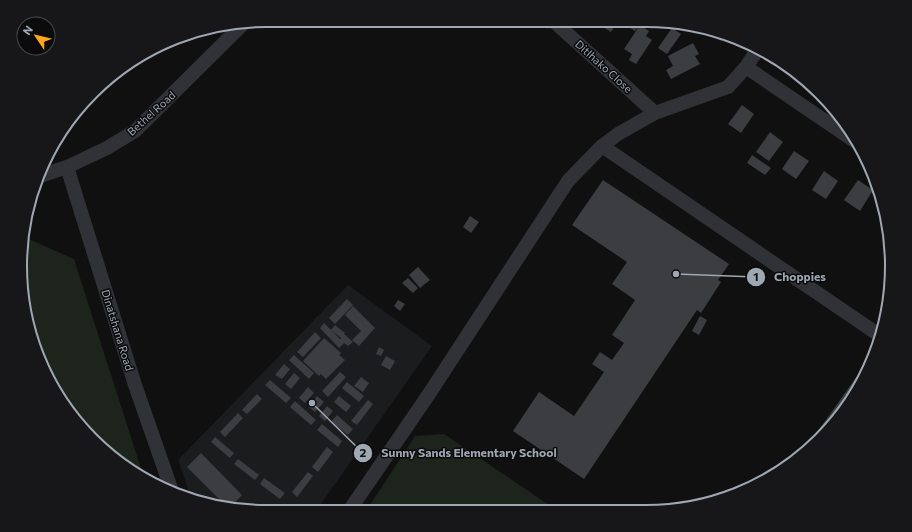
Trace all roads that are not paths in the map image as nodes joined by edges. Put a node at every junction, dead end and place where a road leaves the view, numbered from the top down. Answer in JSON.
{"nodes":[{"id":1,"x":563,"y":27,"type":"edge"},
{"id":2,"x":238,"y":29,"type":"edge"},
{"id":3,"x":755,"y":54,"type":"edge"},
{"id":4,"x":746,"y":67,"type":"junction"},
{"id":5,"x":655,"y":113,"type":"junction"},
{"id":6,"x":846,"y":135,"type":"edge"},
{"id":7,"x":602,"y":146,"type":"junction"},
{"id":8,"x":67,"y":167,"type":"junction"},
{"id":9,"x":45,"y":174,"type":"edge"},
{"id":10,"x":875,"y":333,"type":"edge"},
{"id":11,"x":169,"y":484,"type":"edge"},
{"id":12,"x":355,"y":505,"type":"edge"}],
"edges":[{"from":1,"to":5,"type":"street","name":"Ditlhako Close"},
{"from":2,"to":8,"type":"street","name":"Bethel Road"},
{"from":3,"to":4,"type":"street"},
{"from":4,"to":5,"type":"street"},
{"from":4,"to":6,"type":"street"},
{"from":5,"to":7,"type":"street"},
{"from":7,"to":10,"type":"street"},
{"from":7,"to":12,"type":"street"},
{"from":8,"to":9,"type":"street","name":"Bethel Road"},
{"from":8,"to":11,"type":"street","name":"Dinatshana Road"}]}
